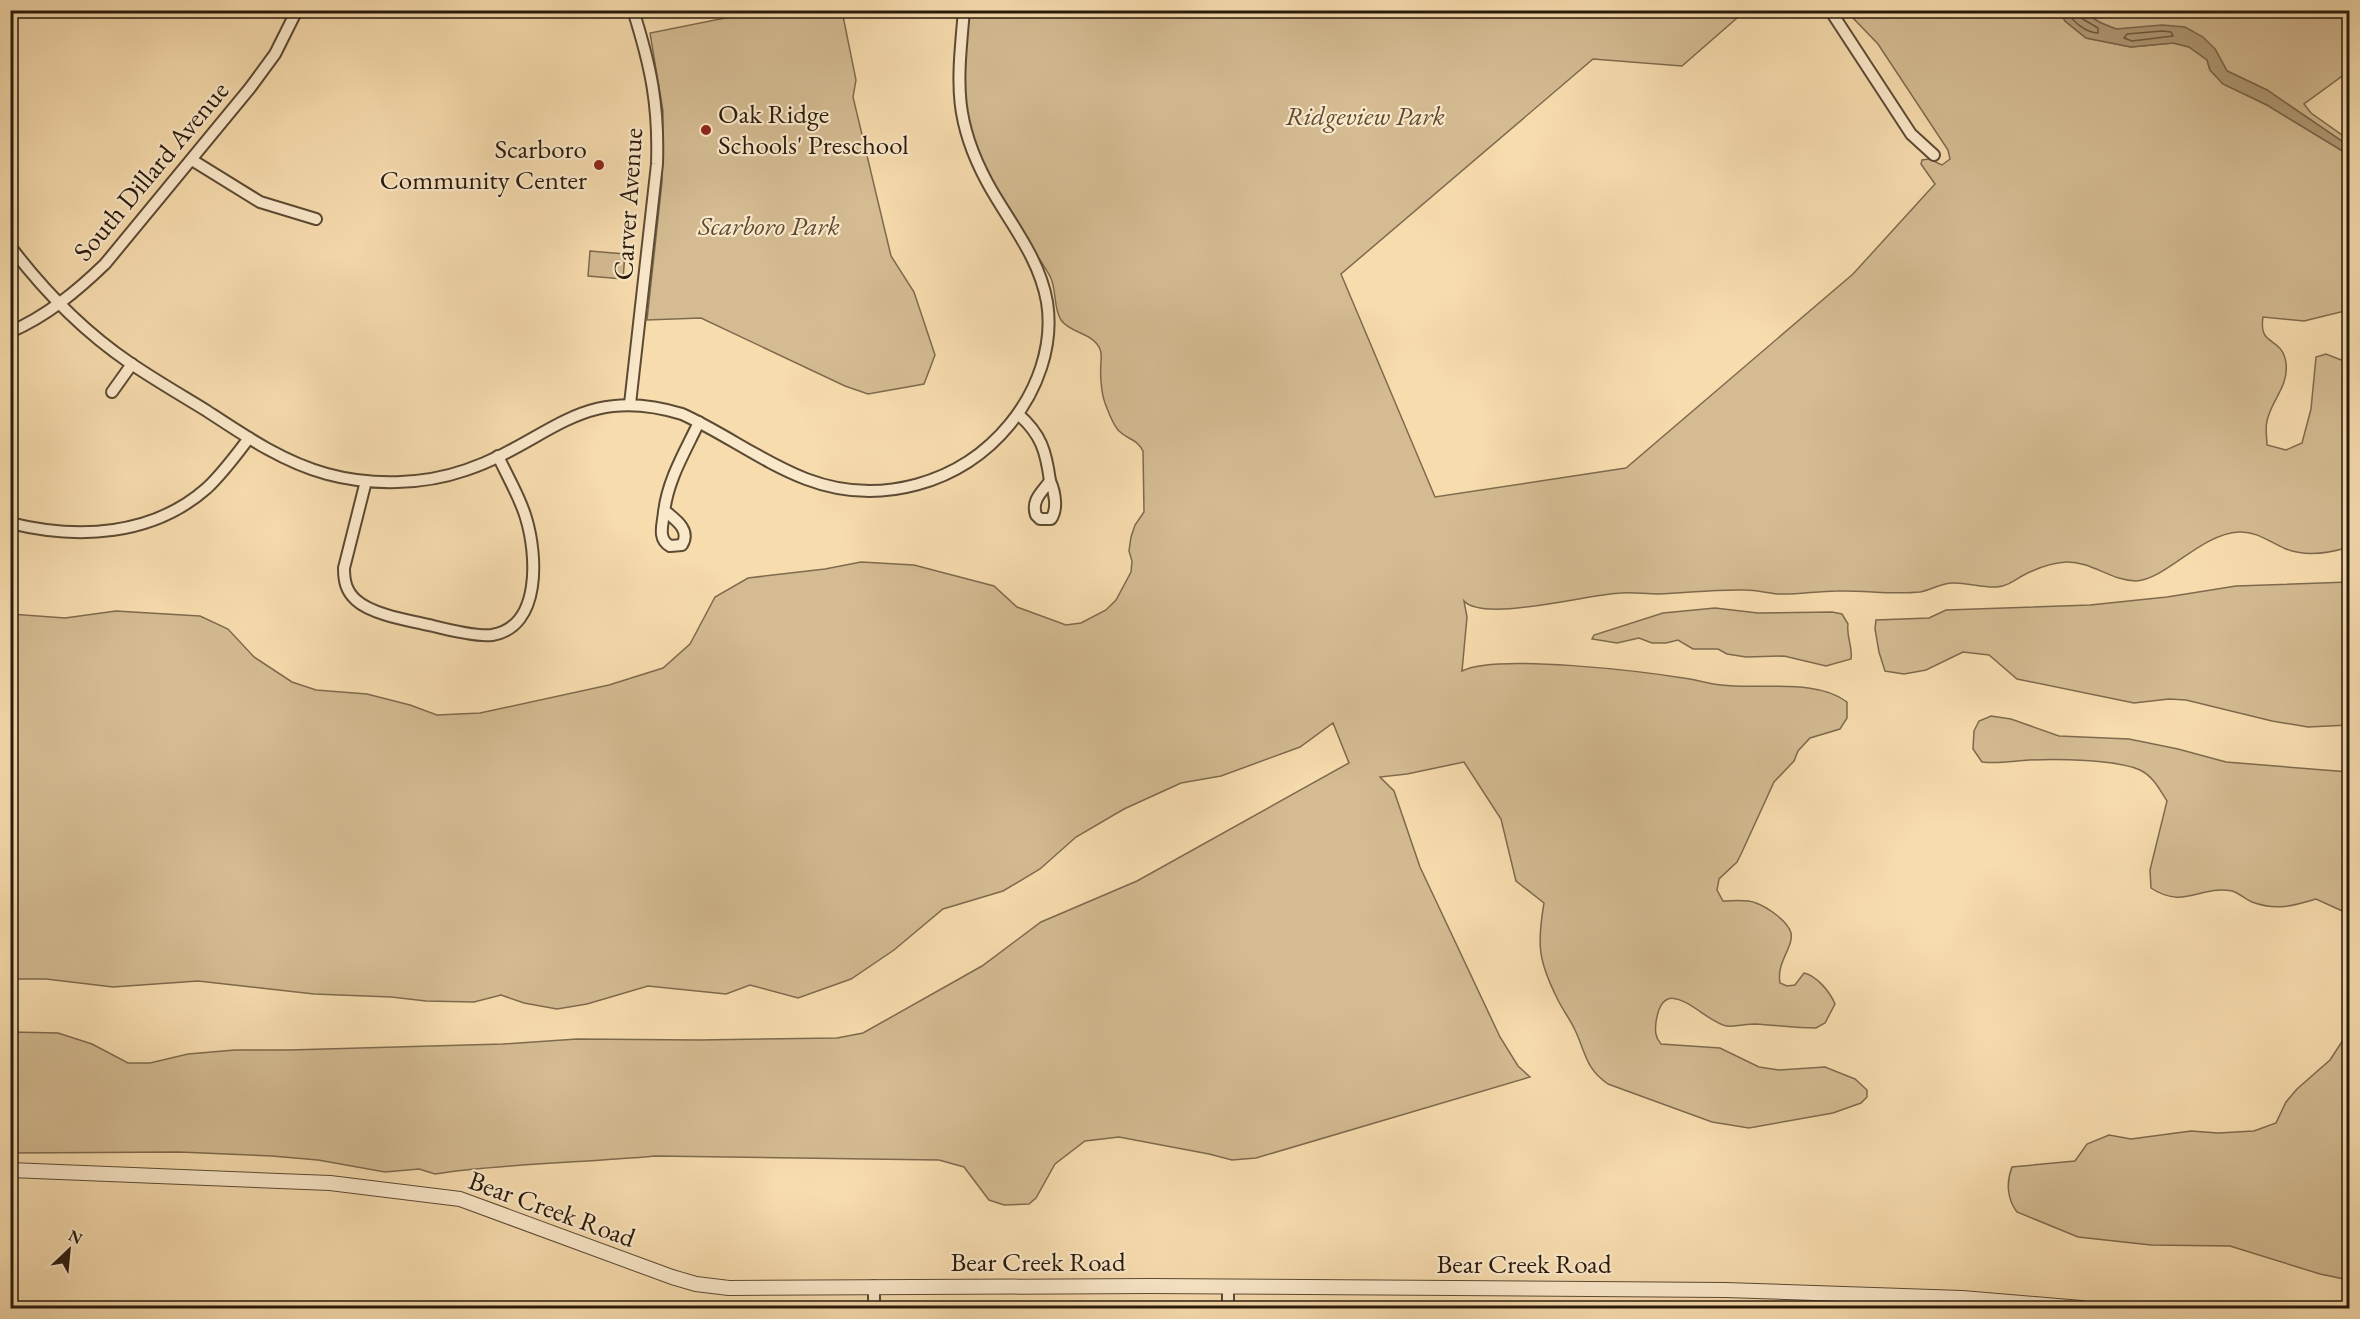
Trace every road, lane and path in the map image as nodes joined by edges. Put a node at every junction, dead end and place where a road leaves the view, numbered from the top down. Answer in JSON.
{"nodes":[{"id":1,"x":13,"y":10,"type":"edge"},
{"id":2,"x":297,"y":10,"type":"edge"},
{"id":3,"x":633,"y":10,"type":"edge"},
{"id":4,"x":964,"y":10,"type":"edge"},
{"id":5,"x":1830,"y":10,"type":"edge"},
{"id":6,"x":10,"y":19,"type":"edge"},
{"id":7,"x":1934,"y":155,"type":"dead end"},
{"id":8,"x":192,"y":160,"type":"junction"},
{"id":9,"x":316,"y":219,"type":"dead end"},
{"id":10,"x":10,"y":246,"type":"edge"},
{"id":11,"x":59,"y":304,"type":"junction"},
{"id":12,"x":10,"y":332,"type":"edge"},
{"id":13,"x":132,"y":364,"type":"junction"},
{"id":14,"x":112,"y":392,"type":"dead end"},
{"id":15,"x":630,"y":404,"type":"junction"},
{"id":16,"x":1018,"y":414,"type":"junction"},
{"id":17,"x":699,"y":422,"type":"junction"},
{"id":18,"x":249,"y":438,"type":"junction"},
{"id":19,"x":498,"y":456,"type":"junction"},
{"id":20,"x":366,"y":481,"type":"junction"},
{"id":21,"x":1050,"y":481,"type":"dead end"},
{"id":22,"x":665,"y":511,"type":"dead end"},
{"id":23,"x":10,"y":524,"type":"edge"},
{"id":24,"x":10,"y":1170,"type":"edge"},
{"id":25,"x":874,"y":1286,"type":"junction"},
{"id":26,"x":1228,"y":1287,"type":"junction"},
{"id":27,"x":874,"y":1308,"type":"edge"},
{"id":28,"x":1228,"y":1308,"type":"edge"},
{"id":29,"x":2082,"y":1308,"type":"edge"}],
"edges":[{"from":1,"to":6,"type":"street"},
{"from":2,"to":8,"type":"street","name":"South Dillard Avenue"},
{"from":3,"to":15,"type":"street","name":"Carver Avenue"},
{"from":4,"to":16,"type":"street"},
{"from":5,"to":7,"type":"street"},
{"from":8,"to":9,"type":"street"},
{"from":8,"to":11,"type":"street","name":"South Dillard Avenue"},
{"from":10,"to":11,"type":"street"},
{"from":11,"to":12,"type":"street","name":"South Dillard Avenue"},
{"from":11,"to":13,"type":"street"},
{"from":13,"to":14,"type":"street"},
{"from":13,"to":18,"type":"street"},
{"from":15,"to":17,"type":"street"},
{"from":15,"to":19,"type":"street"},
{"from":16,"to":17,"type":"street"},
{"from":16,"to":21,"type":"street"},
{"from":17,"to":22,"type":"street"},
{"from":18,"to":20,"type":"street"},
{"from":18,"to":23,"type":"street"},
{"from":19,"to":20,"type":"street"},
{"from":19,"to":20,"type":"street"},
{"from":24,"to":25,"type":"street","name":"Bear Creek Road"},
{"from":25,"to":26,"type":"street","name":"Bear Creek Road"},
{"from":25,"to":27,"type":"street"},
{"from":26,"to":28,"type":"street"},
{"from":26,"to":29,"type":"street","name":"Bear Creek Road"}]}
